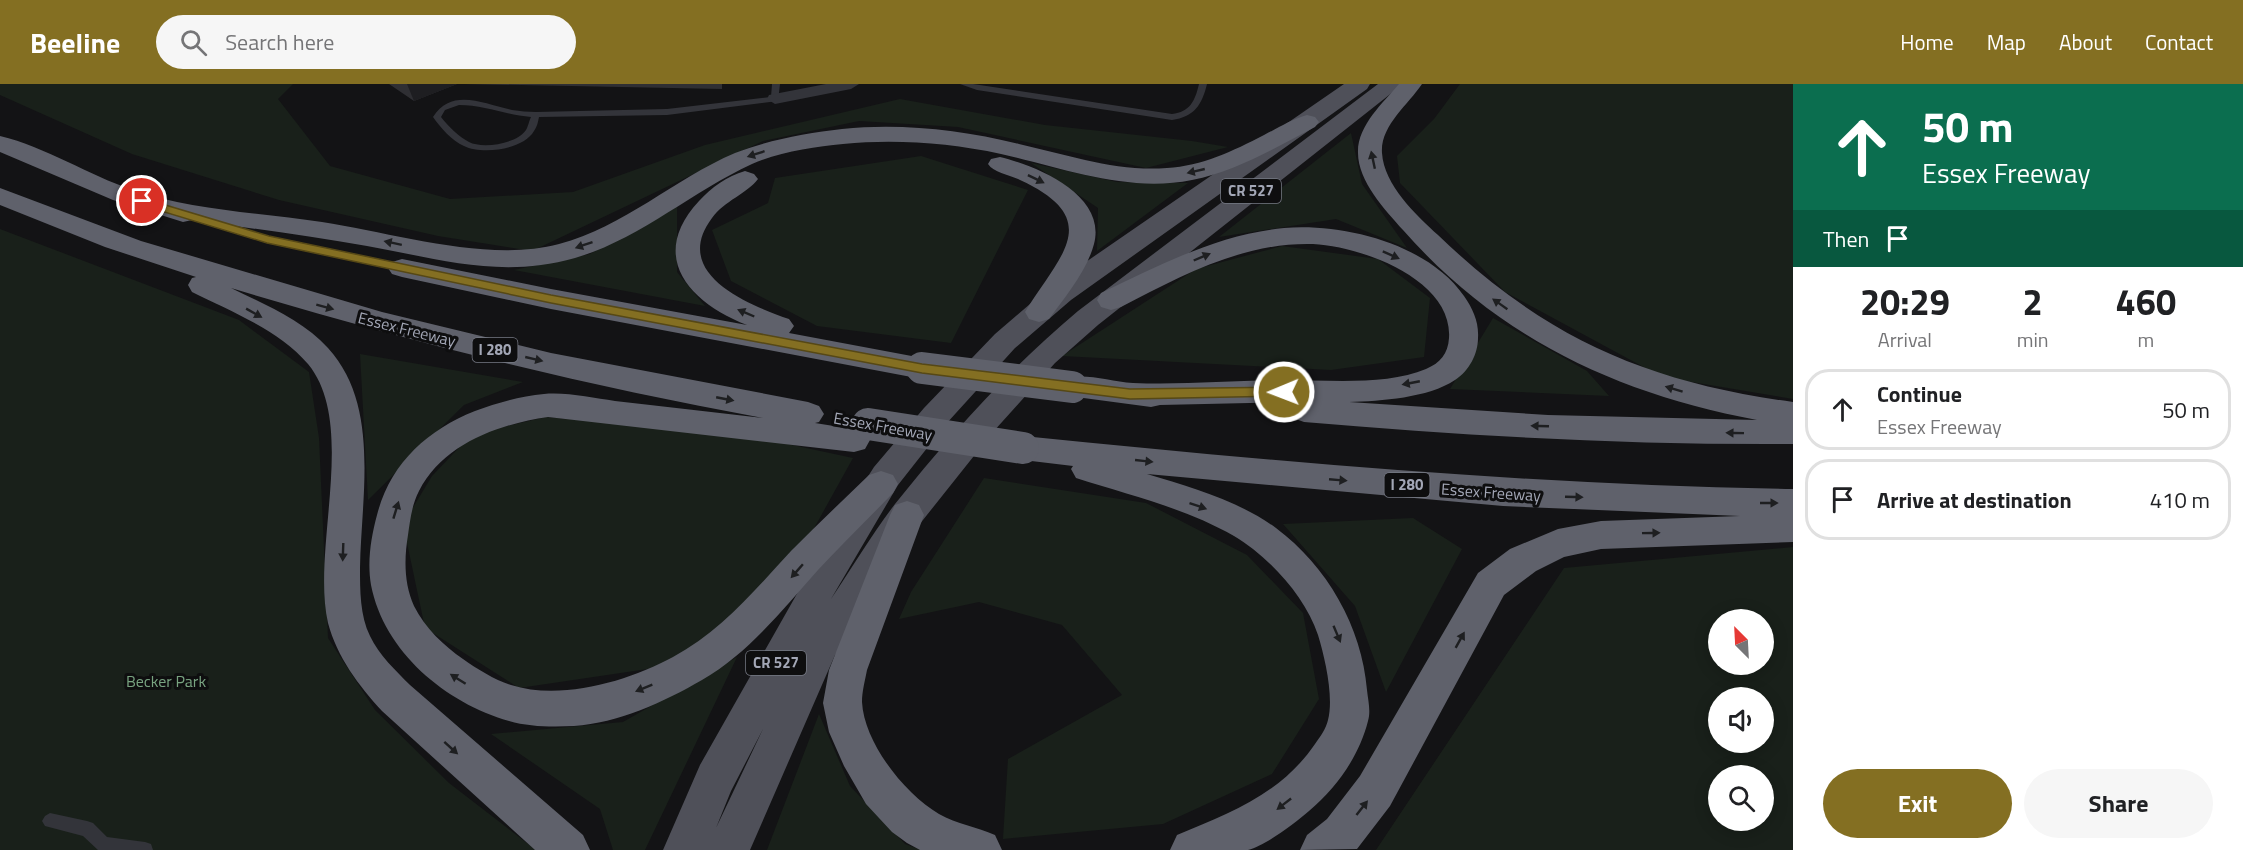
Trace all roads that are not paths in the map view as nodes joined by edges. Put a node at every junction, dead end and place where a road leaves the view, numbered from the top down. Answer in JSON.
{"nodes":[{"id":1,"x":851,"y":84,"type":"edge"},
{"id":2,"x":964,"y":84,"type":"edge"},
{"id":3,"x":1203,"y":84,"type":"edge"},
{"id":4,"x":1359,"y":84,"type":"edge"},
{"id":5,"x":1392,"y":84,"type":"edge"},
{"id":6,"x":1411,"y":84,"type":"edge"},
{"id":7,"x":980,"y":86,"type":"edge"},
{"id":8,"x":776,"y":91,"type":"edge"},
{"id":9,"x":536,"y":115,"type":"junction"},
{"id":10,"x":1306,"y":122,"type":"junction"},
{"id":11,"x":0,"y":143,"type":"edge"},
{"id":12,"x":0,"y":196,"type":"edge"},
{"id":13,"x":162,"y":207,"type":"junction"},
{"id":14,"x":129,"y":246,"type":"junction"},
{"id":15,"x":1111,"y":300,"type":"junction"},
{"id":16,"x":1039,"y":312,"type":"junction"},
{"id":17,"x":922,"y":368,"type":"junction"},
{"id":18,"x":1130,"y":394,"type":"junction"},
{"id":19,"x":1793,"y":414,"type":"edge"},
{"id":20,"x":861,"y":432,"type":"junction"},
{"id":21,"x":1793,"y":432,"type":"edge"},
{"id":22,"x":1023,"y":448,"type":"junction"},
{"id":23,"x":881,"y":484,"type":"junction"},
{"id":24,"x":1793,"y":503,"type":"edge"},
{"id":25,"x":906,"y":515,"type":"junction"},
{"id":26,"x":1793,"y":528,"type":"edge"},
{"id":27,"x":50,"y":821,"type":"dead end"},
{"id":28,"x":145,"y":850,"type":"edge"},
{"id":29,"x":568,"y":850,"type":"edge"},
{"id":30,"x":685,"y":850,"type":"edge"},
{"id":31,"x":728,"y":850,"type":"edge"},
{"id":32,"x":981,"y":850,"type":"edge"},
{"id":33,"x":1192,"y":850,"type":"edge"},
{"id":34,"x":1322,"y":850,"type":"edge"}],
"edges":[{"from":1,"to":8,"type":"street"},
{"from":2,"to":7,"type":"lane"},
{"from":3,"to":7,"type":"lane"},
{"from":4,"to":10,"type":"main road","number":"CR 527"},
{"from":5,"to":15,"type":"main road","number":"CR 527"},
{"from":19,"to":6,"type":"highway","one_way":true},
{"from":8,"to":9,"type":"lane"},
{"from":9,"to":9,"type":"lane"},
{"from":10,"to":13,"type":"highway","one_way":true},
{"from":10,"to":16,"type":"main road","number":"CR 527"},
{"from":11,"to":13,"type":"highway"},
{"from":12,"to":14,"type":"highway","name":"Essex Freeway","number":"I 280"},
{"from":13,"to":17,"type":"highway"},
{"from":14,"to":20,"type":"highway","name":"Essex Freeway","number":"I 280","one_way":true},
{"from":14,"to":29,"type":"highway","one_way":true},
{"from":15,"to":18,"type":"highway","one_way":true},
{"from":15,"to":25,"type":"main road","number":"CR 527"},
{"from":17,"to":16,"type":"highway","one_way":true},
{"from":16,"to":23,"type":"main road","number":"CR 527"},
{"from":17,"to":18,"type":"highway","bridge":true},
{"from":21,"to":18,"type":"highway","one_way":true},
{"from":20,"to":22,"type":"highway","name":"Essex Freeway","number":"I 280","bridge":true},
{"from":23,"to":20,"type":"highway","one_way":true},
{"from":22,"to":24,"type":"highway","name":"Essex Freeway","number":"I 280","one_way":true},
{"from":22,"to":33,"type":"highway","one_way":true},
{"from":23,"to":30,"type":"main road","number":"CR 527"},
{"from":25,"to":31,"type":"main road","number":"CR 527"},
{"from":25,"to":32,"type":"highway"},
{"from":34,"to":26,"type":"highway","one_way":true},
{"from":27,"to":28,"type":"lane"}]}
